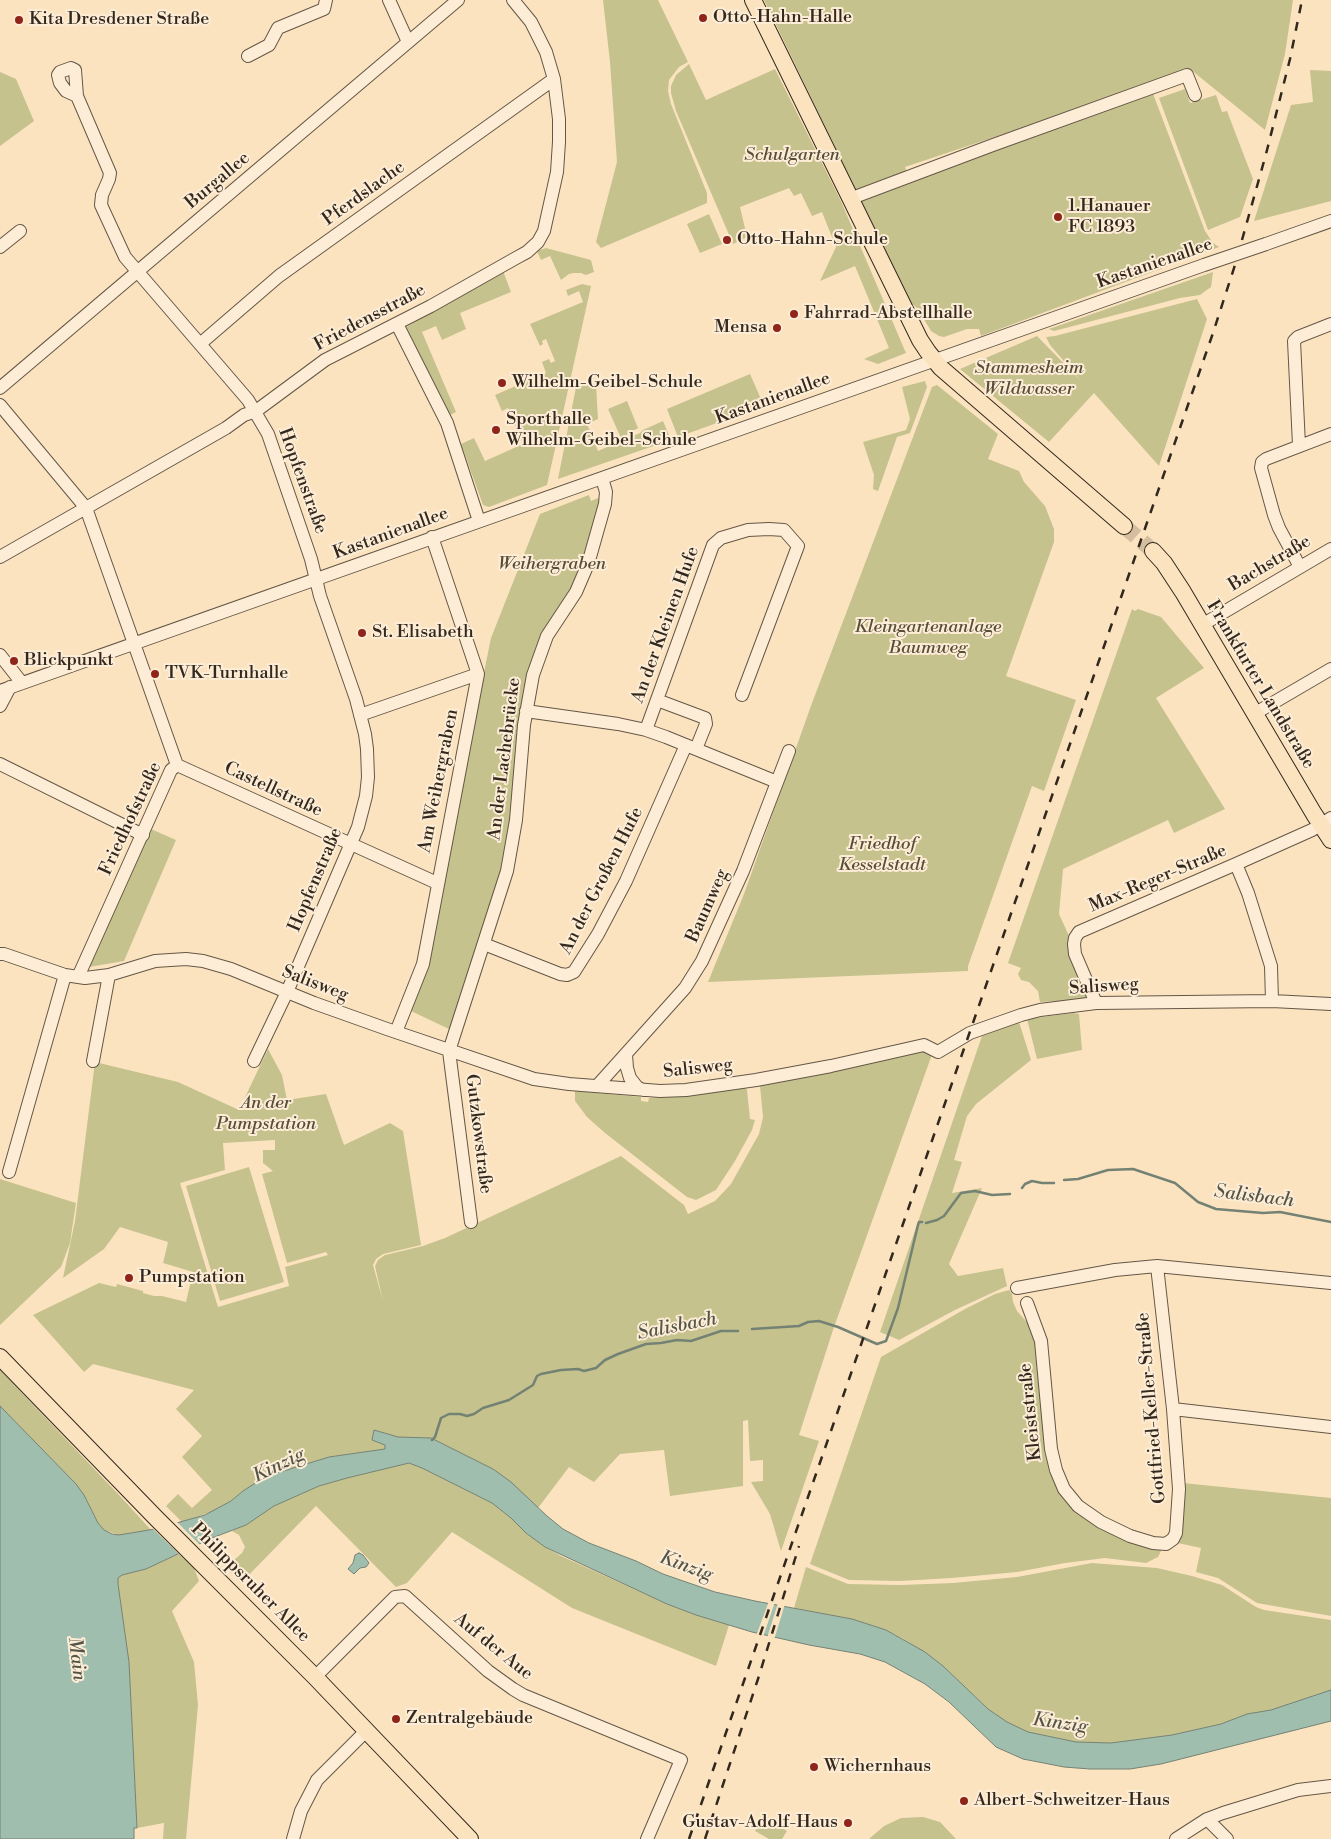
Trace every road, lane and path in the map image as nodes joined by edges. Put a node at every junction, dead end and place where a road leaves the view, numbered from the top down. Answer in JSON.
{"nodes":[{"id":1,"x":326,"y":0,"type":"edge"},
{"id":2,"x":389,"y":0,"type":"edge"},
{"id":3,"x":458,"y":0,"type":"edge"},
{"id":4,"x":513,"y":0,"type":"edge"},
{"id":5,"x":753,"y":0,"type":"edge"},
{"id":6,"x":408,"y":42,"type":"junction"},
{"id":7,"x":248,"y":56,"type":"dead end"},
{"id":8,"x":554,"y":79,"type":"junction"},
{"id":9,"x":1195,"y":95,"type":"dead end"},
{"id":10,"x":77,"y":96,"type":"dead end"},
{"id":11,"x":852,"y":198,"type":"junction"},
{"id":12,"x":1331,"y":220,"type":"edge"},
{"id":13,"x":20,"y":231,"type":"dead end"},
{"id":14,"x":0,"y":247,"type":"edge"},
{"id":15,"x":136,"y":272,"type":"junction"},
{"id":16,"x":397,"y":324,"type":"junction"},
{"id":17,"x":1331,"y":324,"type":"edge"},
{"id":18,"x":200,"y":344,"type":"junction"},
{"id":19,"x":935,"y":361,"type":"junction"},
{"id":20,"x":0,"y":388,"type":"edge"},
{"id":21,"x":0,"y":405,"type":"edge"},
{"id":22,"x":256,"y":411,"type":"junction"},
{"id":23,"x":1331,"y":434,"type":"edge"},
{"id":24,"x":1299,"y":445,"type":"junction"},
{"id":25,"x":602,"y":478,"type":"junction"},
{"id":26,"x":86,"y":508,"type":"junction"},
{"id":27,"x":479,"y":521,"type":"junction"},
{"id":28,"x":1124,"y":526,"type":"tunnel mouth"},
{"id":29,"x":432,"y":537,"type":"junction"},
{"id":30,"x":1331,"y":549,"type":"edge"},
{"id":31,"x":1153,"y":551,"type":"tunnel mouth"},
{"id":32,"x":0,"y":557,"type":"edge"},
{"id":33,"x":1300,"y":567,"type":"junction"},
{"id":34,"x":316,"y":579,"type":"junction"},
{"id":35,"x":1202,"y":625,"type":"junction"},
{"id":36,"x":134,"y":644,"type":"junction"},
{"id":37,"x":0,"y":655,"type":"edge"},
{"id":38,"x":1331,"y":669,"type":"edge"},
{"id":39,"x":478,"y":674,"type":"junction"},
{"id":40,"x":11,"y":687,"type":"edge"},
{"id":41,"x":742,"y":694,"type":"dead end"},
{"id":42,"x":657,"y":700,"type":"junction"},
{"id":43,"x":0,"y":706,"type":"edge"},
{"id":44,"x":526,"y":711,"type":"junction"},
{"id":45,"x":360,"y":714,"type":"junction"},
{"id":46,"x":1254,"y":714,"type":"junction"},
{"id":47,"x":646,"y":730,"type":"junction"},
{"id":48,"x":691,"y":747,"type":"junction"},
{"id":49,"x":789,"y":751,"type":"dead end"},
{"id":50,"x":0,"y":764,"type":"edge"},
{"id":51,"x":177,"y":765,"type":"junction"},
{"id":52,"x":777,"y":782,"type":"junction"},
{"id":53,"x":1326,"y":821,"type":"edge"},
{"id":54,"x":142,"y":835,"type":"junction"},
{"id":55,"x":1331,"y":840,"type":"edge"},
{"id":56,"x":351,"y":845,"type":"junction"},
{"id":57,"x":1236,"y":864,"type":"junction"},
{"id":58,"x":437,"y":883,"type":"junction"},
{"id":59,"x":484,"y":944,"type":"junction"},
{"id":60,"x":0,"y":954,"type":"edge"},
{"id":61,"x":109,"y":974,"type":"junction"},
{"id":62,"x":72,"y":976,"type":"junction"},
{"id":63,"x":286,"y":992,"type":"junction"},
{"id":64,"x":1272,"y":1001,"type":"junction"},
{"id":65,"x":1096,"y":1003,"type":"junction"},
{"id":66,"x":1331,"y":1004,"type":"edge"},
{"id":67,"x":396,"y":1032,"type":"junction"},
{"id":68,"x":449,"y":1051,"type":"junction"},
{"id":69,"x":626,"y":1055,"type":"junction"},
{"id":70,"x":94,"y":1061,"type":"dead end"},
{"id":71,"x":254,"y":1061,"type":"dead end"},
{"id":72,"x":598,"y":1086,"type":"junction"},
{"id":73,"x":643,"y":1090,"type":"junction"},
{"id":74,"x":9,"y":1172,"type":"dead end"},
{"id":75,"x":471,"y":1222,"type":"dead end"},
{"id":76,"x":1157,"y":1266,"type":"junction"},
{"id":77,"x":1331,"y":1283,"type":"edge"},
{"id":78,"x":1017,"y":1288,"type":"dead end"},
{"id":79,"x":1027,"y":1303,"type":"dead end"},
{"id":80,"x":0,"y":1357,"type":"edge"},
{"id":81,"x":1173,"y":1409,"type":"junction"},
{"id":82,"x":1331,"y":1427,"type":"edge"},
{"id":83,"x":1166,"y":1544,"type":"joint"},
{"id":84,"x":315,"y":1676,"type":"junction"},
{"id":85,"x":366,"y":1731,"type":"junction"},
{"id":86,"x":1331,"y":1786,"type":"edge"},
{"id":87,"x":1207,"y":1819,"type":"junction"},
{"id":88,"x":293,"y":1839,"type":"edge"},
{"id":89,"x":470,"y":1839,"type":"edge"},
{"id":90,"x":647,"y":1839,"type":"edge"},
{"id":91,"x":1176,"y":1839,"type":"edge"},
{"id":92,"x":1227,"y":1839,"type":"edge"}],
"edges":[{"from":1,"to":7,"type":"street"},
{"from":2,"to":6,"type":"street"},
{"from":3,"to":6,"type":"street","name":"Burgallee"},
{"from":4,"to":8,"type":"street","name":"Friedensstraße"},
{"from":5,"to":11,"type":"main road"},
{"from":6,"to":15,"type":"street","name":"Burgallee"},
{"from":8,"to":16,"type":"street","name":"Friedensstraße"},
{"from":8,"to":18,"type":"street","name":"Pferdslache"},
{"from":9,"to":11,"type":"street"},
{"from":10,"to":15,"type":"street","name":"Hopfenstraße"},
{"from":11,"to":19,"type":"main road"},
{"from":12,"to":19,"type":"street","name":"Kastanienallee","bridge":true},
{"from":13,"to":14,"type":"street"},
{"from":15,"to":18,"type":"street","name":"Hopfenstraße"},
{"from":15,"to":20,"type":"street","name":"Burgallee"},
{"from":16,"to":22,"type":"street","name":"Friedensstraße"},
{"from":16,"to":27,"type":"street"},
{"from":17,"to":24,"type":"street"},
{"from":18,"to":22,"type":"street","name":"Hopfenstraße"},
{"from":19,"to":25,"type":"street","name":"Kastanienallee"},
{"from":19,"to":28,"type":"main road"},
{"from":21,"to":26,"type":"street"},
{"from":22,"to":26,"type":"street","name":"Friedensstraße"},
{"from":22,"to":34,"type":"street","name":"Hopfenstraße"},
{"from":23,"to":24,"type":"street"},
{"from":24,"to":33,"type":"street"},
{"from":25,"to":27,"type":"street","name":"Kastanienallee"},
{"from":25,"to":44,"type":"street","name":"An der Lachebrücke"},
{"from":26,"to":32,"type":"street","name":"Friedensstraße"},
{"from":26,"to":36,"type":"street","name":"Friedhofstraße"},
{"from":27,"to":29,"type":"street","name":"Kastanienallee"},
{"from":29,"to":34,"type":"street","name":"Kastanienallee"},
{"from":29,"to":39,"type":"street","name":"Am Weihergraben"},
{"from":30,"to":33,"type":"street","name":"Bachstraße"},
{"from":31,"to":35,"type":"main road","name":"Frankfurter Landstraße"},
{"from":33,"to":35,"type":"street","name":"Bachstraße"},
{"from":34,"to":36,"type":"street","name":"Kastanienallee"},
{"from":34,"to":45,"type":"street","name":"Hopfenstraße"},
{"from":35,"to":46,"type":"main road","name":"Frankfurter Landstraße"},
{"from":36,"to":40,"type":"street","name":"Kastanienallee"},
{"from":36,"to":51,"type":"street","name":"Friedhofstraße"},
{"from":37,"to":40,"type":"street"},
{"from":38,"to":46,"type":"street"},
{"from":39,"to":45,"type":"street"},
{"from":39,"to":58,"type":"street","name":"Am Weihergraben"},
{"from":40,"to":43,"type":"street"},
{"from":41,"to":42,"type":"street","name":"An der Kleinen Hufe"},
{"from":42,"to":47,"type":"street","name":"An der Kleinen Hufe"},
{"from":42,"to":48,"type":"street"},
{"from":44,"to":47,"type":"street"},
{"from":44,"to":59,"type":"street","name":"An der Lachebrücke"},
{"from":45,"to":56,"type":"street","name":"Hopfenstraße"},
{"from":46,"to":53,"type":"main road","name":"Frankfurter Landstraße"},
{"from":47,"to":48,"type":"street"},
{"from":48,"to":52,"type":"street"},
{"from":48,"to":59,"type":"street","name":"An der Großen Hufe"},
{"from":49,"to":52,"type":"street","name":"Baumweg"},
{"from":50,"to":54,"type":"street"},
{"from":51,"to":54,"type":"street","name":"Friedhofstraße"},
{"from":51,"to":56,"type":"street","name":"Castellstraße"},
{"from":52,"to":69,"type":"street","name":"Baumweg"},
{"from":53,"to":55,"type":"main road","name":"Frankfurter Landstraße"},
{"from":53,"to":57,"type":"street","name":"Max-Reger-Straße"},
{"from":54,"to":62,"type":"street","name":"Friedhofstraße"},
{"from":56,"to":58,"type":"street","name":"Castellstraße"},
{"from":56,"to":63,"type":"street","name":"Hopfenstraße"},
{"from":57,"to":64,"type":"street"},
{"from":57,"to":65,"type":"street","name":"Max-Reger-Straße"},
{"from":58,"to":67,"type":"street","name":"Am Weihergraben"},
{"from":59,"to":68,"type":"street","name":"An der Lachebrücke"},
{"from":60,"to":62,"type":"street"},
{"from":61,"to":62,"type":"street","name":"Salisweg"},
{"from":61,"to":63,"type":"street","name":"Salisweg"},
{"from":61,"to":70,"type":"street"},
{"from":62,"to":74,"type":"street","name":"Friedhofstraße"},
{"from":63,"to":67,"type":"street","name":"Salisweg"},
{"from":63,"to":71,"type":"street"},
{"from":64,"to":65,"type":"street","name":"Salisweg"},
{"from":64,"to":66,"type":"street","name":"Salisweg"},
{"from":65,"to":73,"type":"street","name":"Salisweg"},
{"from":67,"to":68,"type":"street","name":"Salisweg"},
{"from":68,"to":72,"type":"street","name":"Salisweg"},
{"from":68,"to":75,"type":"street","name":"Gutzkowstraße"},
{"from":69,"to":72,"type":"street","name":"Baumweg"},
{"from":69,"to":73,"type":"street"},
{"from":72,"to":73,"type":"street","name":"Salisweg"},
{"from":76,"to":77,"type":"street"},
{"from":76,"to":78,"type":"street"},
{"from":76,"to":81,"type":"street","name":"Gottfried-Keller-Straße"},
{"from":79,"to":83,"type":"street","name":"Kleiststraße"},
{"from":80,"to":84,"type":"main road","name":"Philippsruher Allee"},
{"from":81,"to":82,"type":"street"},
{"from":81,"to":83,"type":"street","name":"Gottfried-Keller-Straße"},
{"from":84,"to":85,"type":"main road","name":"Philippsruher Allee"},
{"from":84,"to":90,"type":"street","name":"Auf der Aue"},
{"from":85,"to":88,"type":"street"},
{"from":85,"to":89,"type":"main road","name":"Philippsruher Allee"},
{"from":86,"to":87,"type":"street"},
{"from":87,"to":91,"type":"street"},
{"from":87,"to":92,"type":"street"}]}
